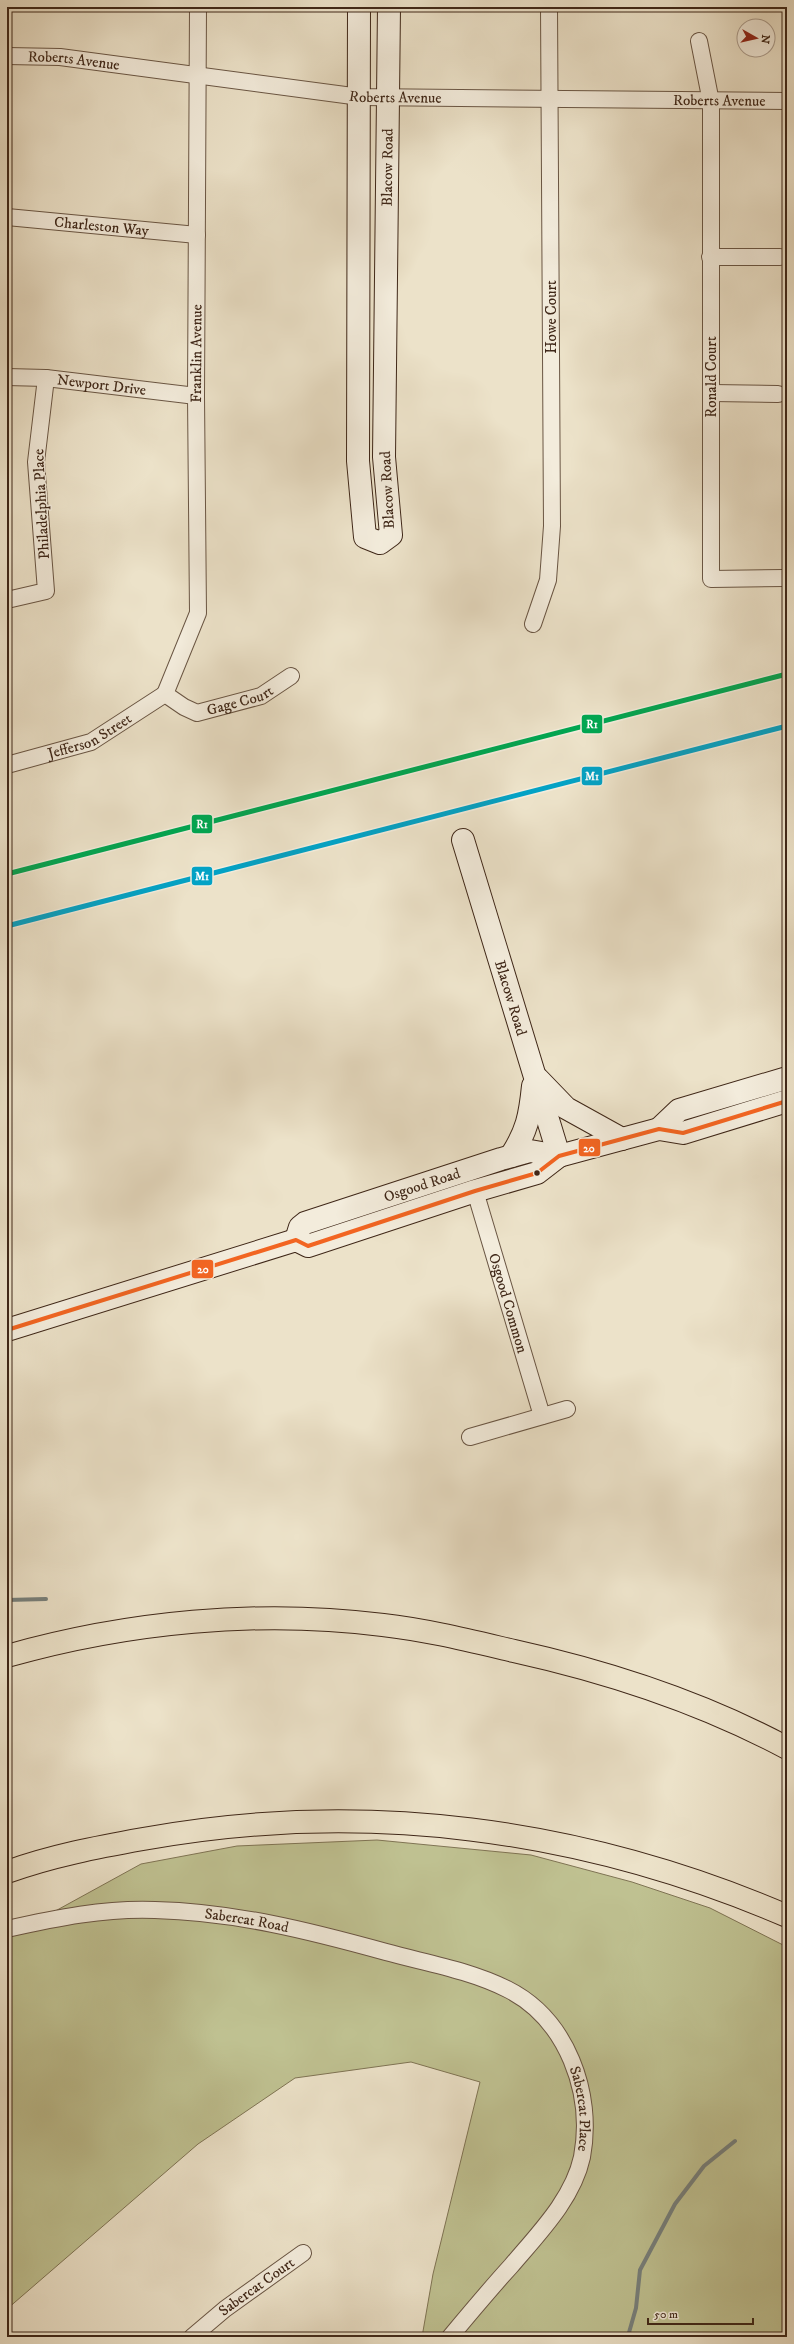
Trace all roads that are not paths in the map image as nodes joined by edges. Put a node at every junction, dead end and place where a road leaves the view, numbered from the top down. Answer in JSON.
{"nodes":[{"id":1,"x":198,"y":7,"type":"edge"},
{"id":2,"x":359,"y":7,"type":"edge"},
{"id":3,"x":389,"y":7,"type":"edge"},
{"id":4,"x":550,"y":7,"type":"edge"},
{"id":5,"x":699,"y":41,"type":"dead end"},
{"id":6,"x":7,"y":56,"type":"edge"},
{"id":7,"x":198,"y":76,"type":"junction"},
{"id":8,"x":360,"y":98,"type":"junction"},
{"id":9,"x":388,"y":98,"type":"junction"},
{"id":10,"x":550,"y":101,"type":"junction"},
{"id":11,"x":711,"y":102,"type":"junction"},
{"id":12,"x":787,"y":102,"type":"edge"},
{"id":13,"x":7,"y":217,"type":"edge"},
{"id":14,"x":197,"y":235,"type":"junction"},
{"id":15,"x":710,"y":257,"type":"junction"},
{"id":16,"x":780,"y":257,"type":"dead end"},
{"id":17,"x":7,"y":377,"type":"edge"},
{"id":18,"x":46,"y":378,"type":"junction"},
{"id":19,"x":712,"y":393,"type":"junction"},
{"id":20,"x":778,"y":394,"type":"dead end"},
{"id":21,"x":196,"y":396,"type":"junction"},
{"id":22,"x":784,"y":578,"type":"dead end"},
{"id":23,"x":7,"y":600,"type":"edge"},
{"id":24,"x":533,"y":624,"type":"dead end"},
{"id":25,"x":291,"y":676,"type":"dead end"},
{"id":26,"x":165,"y":694,"type":"junction"},
{"id":27,"x":7,"y":765,"type":"edge"},
{"id":28,"x":463,"y":840,"type":"dead end"},
{"id":29,"x":534,"y":1075,"type":"junction"},
{"id":30,"x":787,"y":1078,"type":"edge"},
{"id":31,"x":787,"y":1102,"type":"edge"},
{"id":32,"x":659,"y":1129,"type":"junction"},
{"id":33,"x":622,"y":1139,"type":"junction"},
{"id":34,"x":511,"y":1156,"type":"junction"},
{"id":35,"x":559,"y":1156,"type":"junction"},
{"id":36,"x":475,"y":1191,"type":"junction"},
{"id":37,"x":296,"y":1240,"type":"junction"},
{"id":38,"x":7,"y":1330,"type":"edge"},
{"id":39,"x":567,"y":1409,"type":"dead end"},
{"id":40,"x":542,"y":1416,"type":"junction"},
{"id":41,"x":470,"y":1437,"type":"dead end"},
{"id":42,"x":7,"y":1656,"type":"edge"},
{"id":43,"x":787,"y":1748,"type":"edge"},
{"id":44,"x":7,"y":1872,"type":"edge"},
{"id":45,"x":787,"y":1916,"type":"edge"},
{"id":46,"x":7,"y":1929,"type":"edge"},
{"id":47,"x":481,"y":1978,"type":"joint"},
{"id":48,"x":303,"y":2253,"type":"dead end"},
{"id":49,"x":192,"y":2337,"type":"edge"},
{"id":50,"x":450,"y":2337,"type":"edge"}],
"edges":[{"from":1,"to":7,"type":"street","name":"Franklin Avenue"},
{"from":2,"to":8,"type":"main road","name":"Blacow Road"},
{"from":3,"to":9,"type":"main road","name":"Blacow Road"},
{"from":4,"to":10,"type":"street","name":"Howe Court"},
{"from":5,"to":11,"type":"street","name":"Ronald Court"},
{"from":6,"to":7,"type":"street","name":"Roberts Avenue"},
{"from":7,"to":8,"type":"street","name":"Roberts Avenue"},
{"from":7,"to":14,"type":"street","name":"Franklin Avenue"},
{"from":8,"to":9,"type":"street","name":"Roberts Avenue"},
{"from":8,"to":9,"type":"main road","name":"Blacow Road"},
{"from":9,"to":10,"type":"street","name":"Roberts Avenue"},
{"from":10,"to":11,"type":"street","name":"Roberts Avenue"},
{"from":10,"to":24,"type":"street","name":"Howe Court"},
{"from":11,"to":12,"type":"street","name":"Roberts Avenue"},
{"from":11,"to":15,"type":"street","name":"Ronald Court"},
{"from":13,"to":14,"type":"street","name":"Charleston Way"},
{"from":14,"to":21,"type":"street","name":"Franklin Avenue"},
{"from":15,"to":16,"type":"street"},
{"from":15,"to":19,"type":"street","name":"Ronald Court"},
{"from":17,"to":18,"type":"street","name":"Newport Drive"},
{"from":18,"to":21,"type":"street","name":"Newport Drive"},
{"from":18,"to":23,"type":"street","name":"Philadelphia Place"},
{"from":19,"to":20,"type":"street"},
{"from":19,"to":22,"type":"street","name":"Ronald Court"},
{"from":21,"to":26,"type":"street","name":"Franklin Avenue"},
{"from":25,"to":26,"type":"street","name":"Gage Court"},
{"from":26,"to":27,"type":"street","name":"Jefferson Street"},
{"from":28,"to":29,"type":"main road","name":"Blacow Road"},
{"from":29,"to":33,"type":"main road"},
{"from":29,"to":34,"type":"main road"},
{"from":29,"to":35,"type":"main road","name":"Blacow Road"},
{"from":30,"to":32,"type":"main road","name":"Osgood Road"},
{"from":31,"to":32,"type":"main road","name":"Osgood Road"},
{"from":32,"to":33,"type":"main road","name":"Osgood Road"},
{"from":33,"to":35,"type":"main road","name":"Osgood Road"},
{"from":34,"to":35,"type":"main road","name":"Osgood Road"},
{"from":34,"to":37,"type":"main road","name":"Osgood Road"},
{"from":35,"to":36,"type":"main road","name":"Osgood Road"},
{"from":36,"to":37,"type":"main road","name":"Osgood Road"},
{"from":36,"to":40,"type":"street","name":"Osgood Common"},
{"from":37,"to":38,"type":"main road","name":"Osgood Road"},
{"from":39,"to":40,"type":"street"},
{"from":40,"to":41,"type":"street"},
{"from":42,"to":43,"type":"highway"},
{"from":44,"to":45,"type":"highway"},
{"from":46,"to":47,"type":"street","name":"Sabercat Road"},
{"from":47,"to":50,"type":"street","name":"Sabercat Place"},
{"from":48,"to":49,"type":"street","name":"Sabercat Court"}]}
